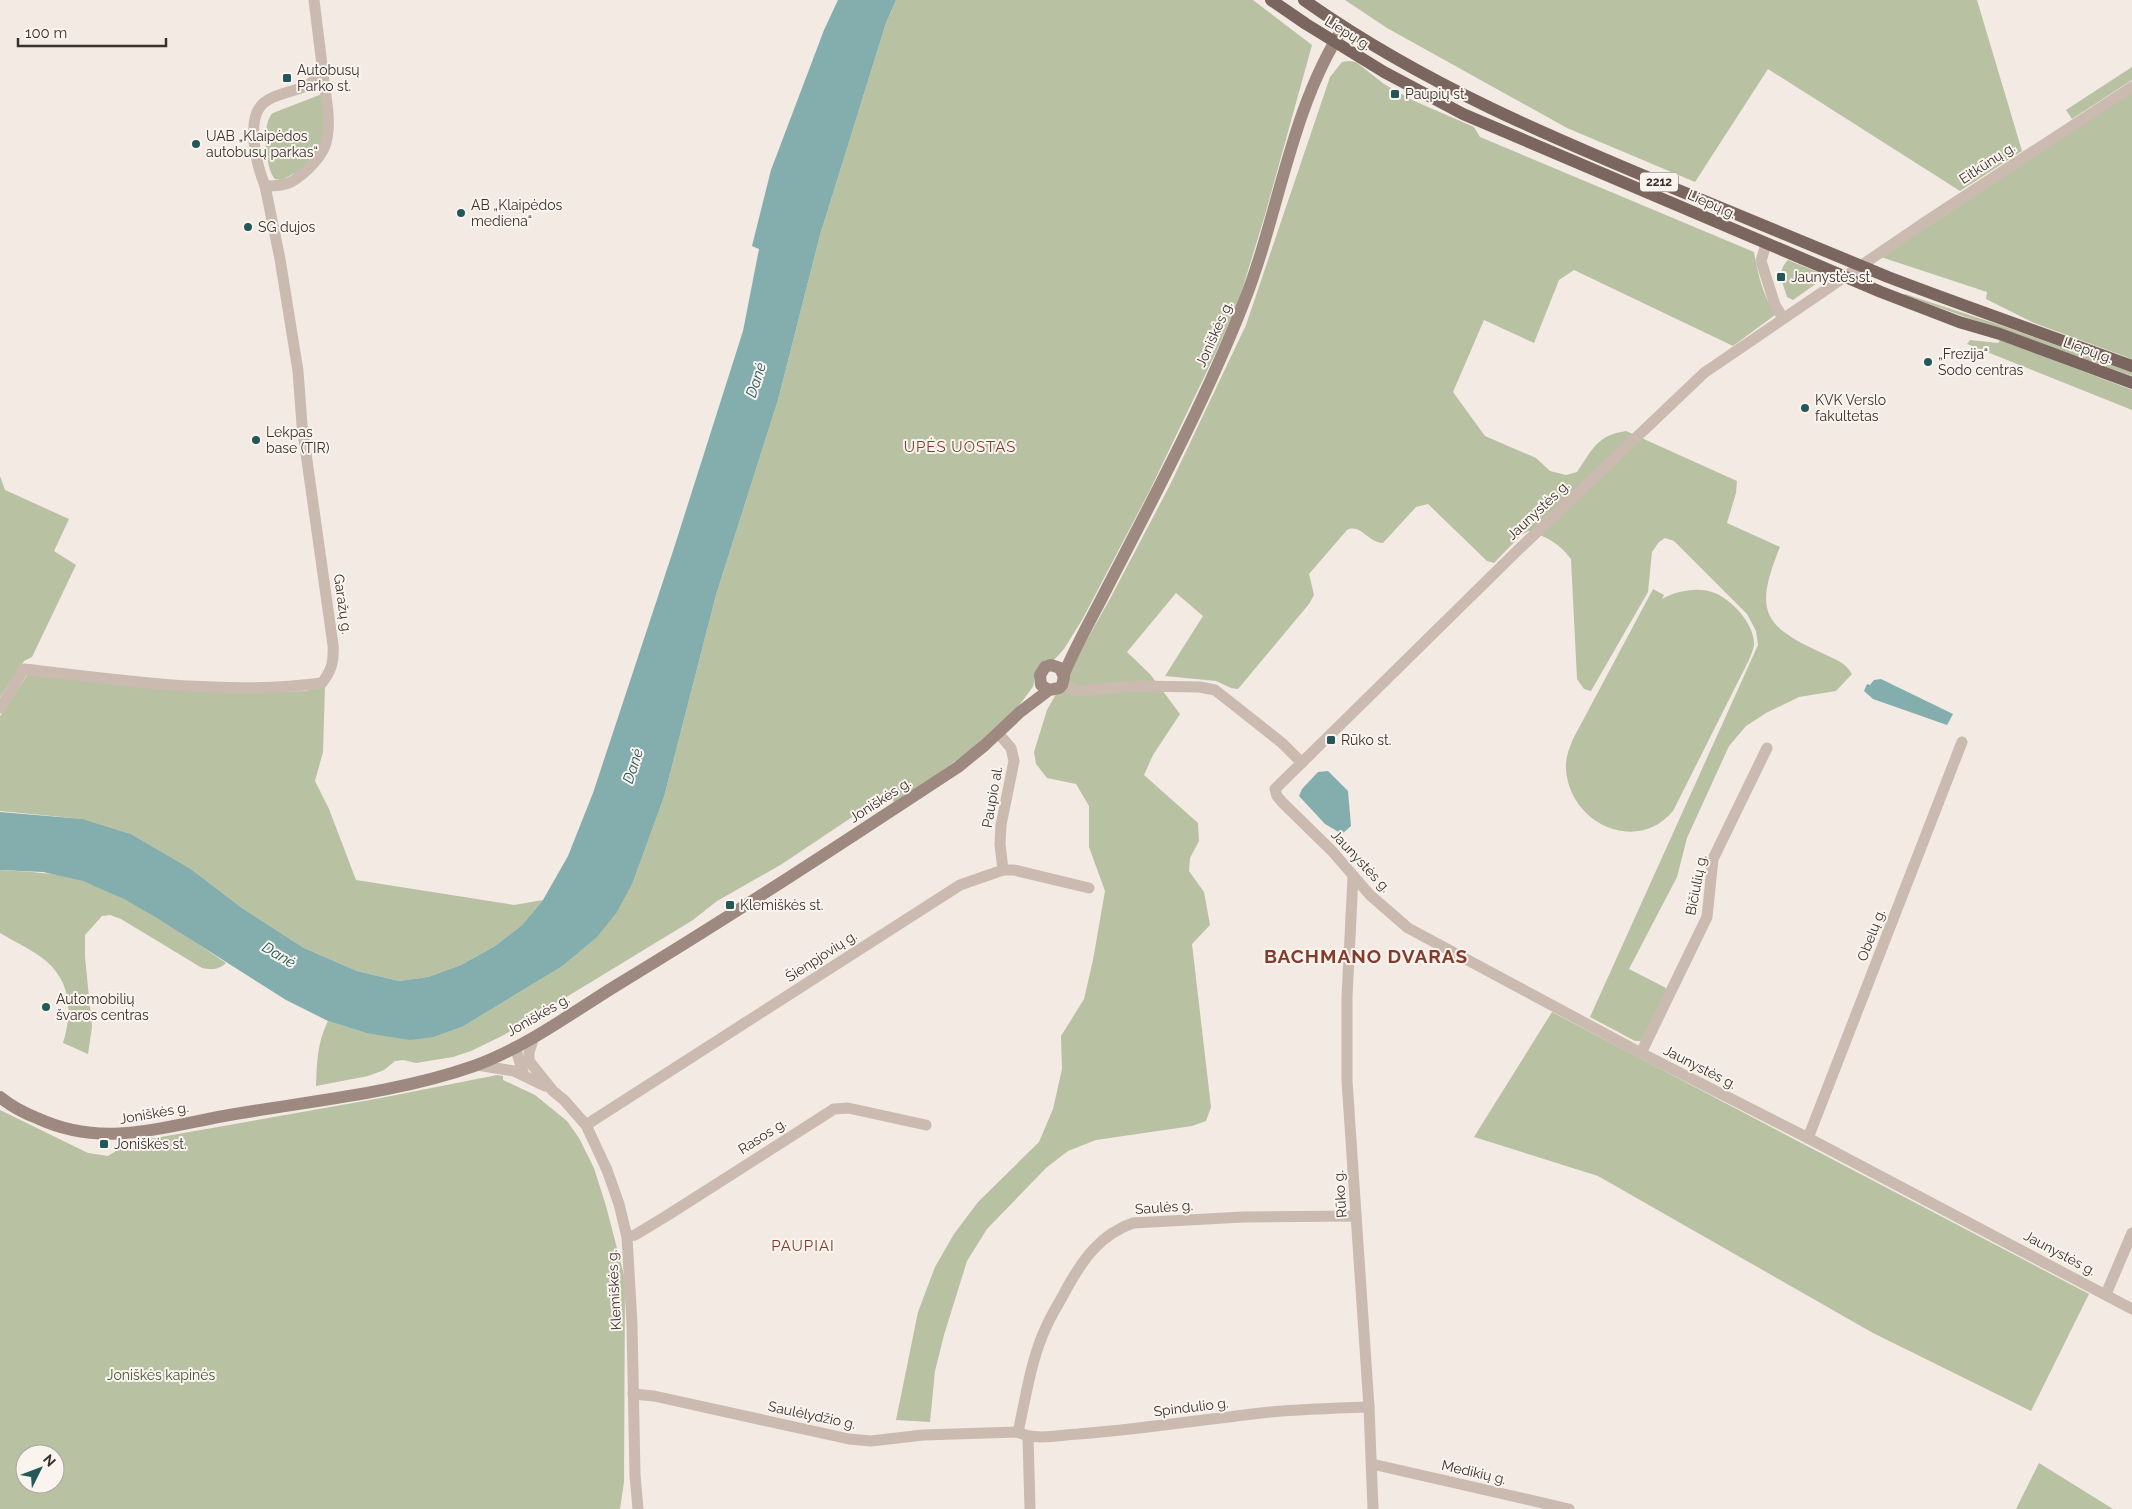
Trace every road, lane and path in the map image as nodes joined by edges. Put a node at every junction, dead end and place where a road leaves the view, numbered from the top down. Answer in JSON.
{"nodes":[{"id":1,"x":314,"y":0,"type":"edge"},
{"id":2,"x":1271,"y":0,"type":"edge"},
{"id":3,"x":1304,"y":0,"type":"edge"},
{"id":4,"x":1343,"y":28,"type":"junction"},
{"id":5,"x":1334,"y":42,"type":"junction"},
{"id":6,"x":323,"y":73,"type":"junction"},
{"id":7,"x":2132,"y":86,"type":"edge"},
{"id":8,"x":264,"y":186,"type":"junction"},
{"id":9,"x":1766,"y":244,"type":"junction"},
{"id":10,"x":1860,"y":265,"type":"junction"},
{"id":11,"x":1844,"y":276,"type":"junction"},
{"id":12,"x":1783,"y":318,"type":"junction"},
{"id":13,"x":2132,"y":366,"type":"edge"},
{"id":14,"x":2132,"y":383,"type":"edge"},
{"id":15,"x":1060,"y":675,"type":"junction"},
{"id":16,"x":1040,"y":680,"type":"junction"},
{"id":17,"x":1049,"y":690,"type":"junction"},
{"id":18,"x":0,"y":708,"type":"edge"},
{"id":19,"x":1020,"y":712,"type":"junction"},
{"id":20,"x":998,"y":733,"type":"junction"},
{"id":21,"x":1962,"y":742,"type":"dead end"},
{"id":22,"x":1766,"y":748,"type":"dead end"},
{"id":23,"x":1302,"y":762,"type":"junction"},
{"id":24,"x":1003,"y":870,"type":"junction"},
{"id":25,"x":1353,"y":877,"type":"junction"},
{"id":26,"x":1089,"y":888,"type":"dead end"},
{"id":27,"x":534,"y":1037,"type":"junction"},
{"id":28,"x":515,"y":1047,"type":"junction"},
{"id":29,"x":1641,"y":1053,"type":"junction"},
{"id":30,"x":529,"y":1061,"type":"junction"},
{"id":31,"x":477,"y":1065,"type":"junction"},
{"id":32,"x":524,"y":1075,"type":"junction"},
{"id":33,"x":553,"y":1091,"type":"junction"},
{"id":34,"x":0,"y":1098,"type":"edge"},
{"id":35,"x":586,"y":1125,"type":"junction"},
{"id":36,"x":926,"y":1125,"type":"dead end"},
{"id":37,"x":1808,"y":1138,"type":"junction"},
{"id":38,"x":1356,"y":1216,"type":"junction"},
{"id":39,"x":2132,"y":1233,"type":"edge"},
{"id":40,"x":627,"y":1237,"type":"junction"},
{"id":41,"x":2106,"y":1294,"type":"junction"},
{"id":42,"x":2132,"y":1309,"type":"edge"},
{"id":43,"x":633,"y":1394,"type":"junction"},
{"id":44,"x":1369,"y":1407,"type":"junction"},
{"id":45,"x":1023,"y":1435,"type":"junction"},
{"id":46,"x":1372,"y":1464,"type":"junction"},
{"id":47,"x":638,"y":1509,"type":"edge"},
{"id":48,"x":1030,"y":1509,"type":"edge"},
{"id":49,"x":1373,"y":1509,"type":"edge"},
{"id":50,"x":1569,"y":1509,"type":"edge"}],
"edges":[{"from":1,"to":6,"type":"street"},
{"from":2,"to":5,"type":"main road","name":"Liepų g.","number":"2212"},
{"from":3,"to":4,"type":"main road","name":"Liepų g.","number":"2212"},
{"from":4,"to":5,"type":"main road","name":"Joniškės g."},
{"from":4,"to":10,"type":"main road","name":"Liepų g.","number":"2212"},
{"from":5,"to":9,"type":"main road","name":"Liepų g.","number":"2212"},
{"from":5,"to":15,"type":"main road","name":"Joniškės g."},
{"from":6,"to":8,"type":"street"},
{"from":6,"to":8,"type":"street","name":"Garažų g."},
{"from":7,"to":10,"type":"street","name":"Eitkūnų g."},
{"from":8,"to":18,"type":"street","name":"Garažų g."},
{"from":9,"to":11,"type":"main road","name":"Liepų g.","number":"2212"},
{"from":9,"to":12,"type":"street"},
{"from":10,"to":11,"type":"street","name":"Jaunystės g."},
{"from":10,"to":13,"type":"main road","name":"Liepų g.","number":"2212"},
{"from":11,"to":12,"type":"street","name":"Jaunystės g."},
{"from":11,"to":14,"type":"main road","name":"Liepų g.","number":"2212"},
{"from":12,"to":23,"type":"street","name":"Jaunystės g."},
{"from":15,"to":16,"type":"main road"},
{"from":15,"to":17,"type":"main road"},
{"from":15,"to":23,"type":"street"},
{"from":16,"to":17,"type":"main road"},
{"from":16,"to":19,"type":"main road","name":"Joniškės g."},
{"from":17,"to":19,"type":"main road","name":"Joniškės g."},
{"from":19,"to":20,"type":"main road","name":"Joniškės g."},
{"from":20,"to":24,"type":"street","name":"Paupio al."},
{"from":20,"to":27,"type":"main road","name":"Joniškės g."},
{"from":21,"to":37,"type":"street","name":"Obelų g."},
{"from":22,"to":29,"type":"street","name":"Bičiulių g."},
{"from":23,"to":25,"type":"street","name":"Jaunystės g."},
{"from":24,"to":26,"type":"street","name":"Šienpjovių g."},
{"from":24,"to":35,"type":"street","name":"Šienpjovių g."},
{"from":25,"to":29,"type":"street","name":"Jaunystės g."},
{"from":25,"to":38,"type":"street","name":"Rūko g."},
{"from":27,"to":28,"type":"main road","name":"Joniškės g."},
{"from":27,"to":30,"type":"street"},
{"from":28,"to":30,"type":"street","name":"Klemiškės g."},
{"from":28,"to":31,"type":"main road","name":"Joniškės g."},
{"from":28,"to":32,"type":"street"},
{"from":29,"to":37,"type":"street","name":"Jaunystės g."},
{"from":30,"to":33,"type":"street","name":"Klemiškės g."},
{"from":31,"to":32,"type":"street","name":"Klemiškės g."},
{"from":31,"to":34,"type":"main road","name":"Joniškės g."},
{"from":32,"to":33,"type":"street","name":"Klemiškės g."},
{"from":33,"to":35,"type":"street","name":"Klemiškės g."},
{"from":35,"to":40,"type":"street","name":"Klemiškės g."},
{"from":36,"to":40,"type":"street","name":"Rasos g."},
{"from":37,"to":41,"type":"street","name":"Jaunystės g."},
{"from":38,"to":44,"type":"street","name":"Rūko g."},
{"from":38,"to":45,"type":"street","name":"Saulės g."},
{"from":39,"to":41,"type":"street"},
{"from":40,"to":43,"type":"street","name":"Klemiškės g."},
{"from":41,"to":42,"type":"street","name":"Jaunystės g."},
{"from":43,"to":45,"type":"street","name":"Saulėlydžio g."},
{"from":43,"to":47,"type":"street","name":"Klemiškės g."},
{"from":44,"to":45,"type":"street","name":"Spindulio g."},
{"from":44,"to":46,"type":"street","name":"Rūko g."},
{"from":45,"to":48,"type":"street","name":"Saulės g."},
{"from":46,"to":49,"type":"street","name":"Rūko g."},
{"from":46,"to":50,"type":"street","name":"Medikių g."}]}
